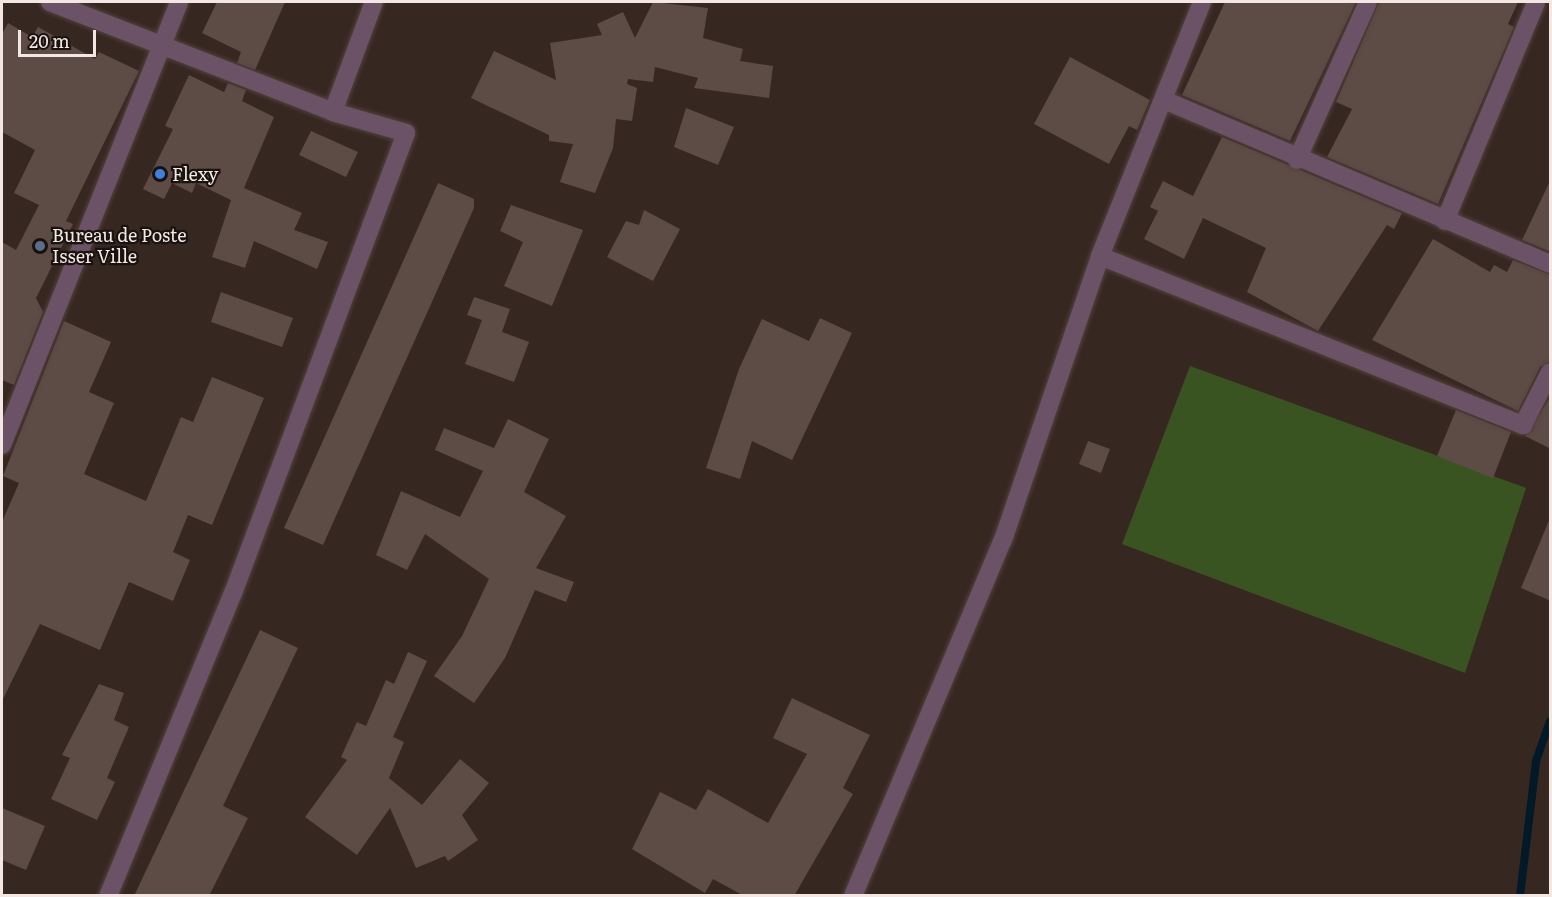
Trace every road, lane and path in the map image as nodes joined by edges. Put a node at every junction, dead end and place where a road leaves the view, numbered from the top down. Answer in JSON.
{"nodes":[{"id":1,"x":50,"y":2,"type":"edge"},
{"id":2,"x":179,"y":2,"type":"edge"},
{"id":3,"x":374,"y":2,"type":"edge"},
{"id":4,"x":1202,"y":2,"type":"edge"},
{"id":5,"x":1368,"y":2,"type":"edge"},
{"id":6,"x":1536,"y":2,"type":"edge"},
{"id":7,"x":162,"y":44,"type":"junction"},
{"id":8,"x":1164,"y":100,"type":"junction"},
{"id":9,"x":333,"y":112,"type":"junction"},
{"id":10,"x":1297,"y":160,"type":"junction"},
{"id":11,"x":1445,"y":221,"type":"junction"},
{"id":12,"x":1100,"y":256,"type":"junction"},
{"id":13,"x":1551,"y":264,"type":"edge"},
{"id":14,"x":1551,"y":372,"type":"edge"},
{"id":15,"x":2,"y":444,"type":"edge"},
{"id":16,"x":108,"y":896,"type":"edge"},
{"id":17,"x":853,"y":896,"type":"edge"}],
"edges":[{"from":1,"to":7,"type":"street"},
{"from":2,"to":7,"type":"street"},
{"from":3,"to":9,"type":"street"},
{"from":4,"to":8,"type":"street"},
{"from":5,"to":10,"type":"street"},
{"from":6,"to":11,"type":"street"},
{"from":7,"to":9,"type":"street"},
{"from":7,"to":15,"type":"street"},
{"from":8,"to":10,"type":"street"},
{"from":8,"to":12,"type":"street"},
{"from":9,"to":16,"type":"street"},
{"from":10,"to":11,"type":"street"},
{"from":11,"to":13,"type":"street"},
{"from":12,"to":14,"type":"street"},
{"from":12,"to":17,"type":"street"}]}
